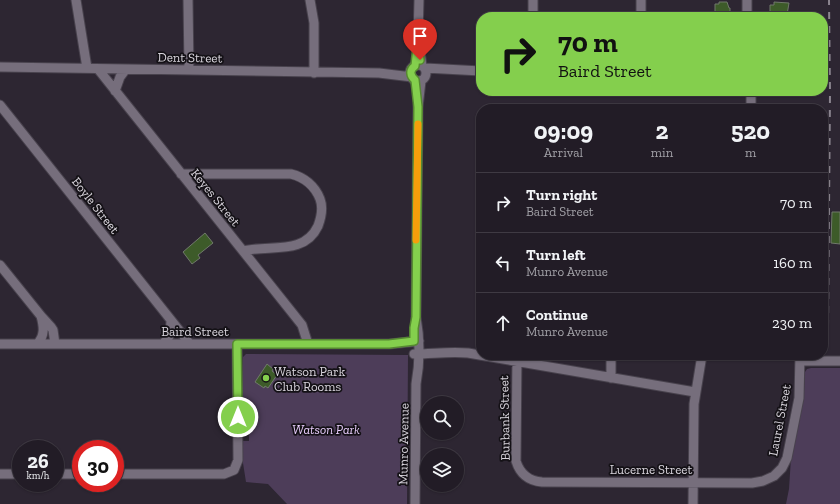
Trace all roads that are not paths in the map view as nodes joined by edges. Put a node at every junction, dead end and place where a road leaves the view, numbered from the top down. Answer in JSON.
{"nodes":[{"id":1,"x":76,"y":0,"type":"edge"},
{"id":2,"x":188,"y":0,"type":"edge"},
{"id":3,"x":310,"y":0,"type":"edge"},
{"id":4,"x":419,"y":0,"type":"edge"},
{"id":5,"x":533,"y":0,"type":"edge"},
{"id":6,"x":641,"y":0,"type":"edge"},
{"id":7,"x":747,"y":0,"type":"edge"},
{"id":8,"x":533,"y":12,"type":"edge"},
{"id":9,"x":641,"y":12,"type":"edge"},
{"id":10,"x":747,"y":12,"type":"edge"},
{"id":11,"x":0,"y":67,"type":"edge"},
{"id":12,"x":88,"y":68,"type":"junction"},
{"id":13,"x":98,"y":69,"type":"junction"},
{"id":14,"x":126,"y":69,"type":"junction"},
{"id":15,"x":189,"y":70,"type":"junction"},
{"id":16,"x":476,"y":71,"type":"edge"},
{"id":17,"x":314,"y":73,"type":"junction"},
{"id":18,"x":418,"y":73,"type":"junction"},
{"id":19,"x":115,"y":91,"type":"junction"},
{"id":20,"x":0,"y":105,"type":"edge"},
{"id":21,"x":181,"y":174,"type":"junction"},
{"id":22,"x":243,"y":251,"type":"junction"},
{"id":23,"x":0,"y":265,"type":"edge"},
{"id":24,"x":41,"y":316,"type":"junction"},
{"id":25,"x":171,"y":321,"type":"junction"},
{"id":26,"x":0,"y":344,"type":"edge"},
{"id":27,"x":37,"y":344,"type":"junction"},
{"id":28,"x":54,"y":344,"type":"junction"},
{"id":29,"x":163,"y":344,"type":"junction"},
{"id":30,"x":190,"y":344,"type":"junction"},
{"id":31,"x":237,"y":344,"type":"junction"},
{"id":32,"x":303,"y":344,"type":"junction"},
{"id":33,"x":416,"y":348,"type":"junction"},
{"id":34,"x":476,"y":354,"type":"edge"},
{"id":35,"x":517,"y":360,"type":"edge"},
{"id":36,"x":526,"y":360,"type":"edge"},
{"id":37,"x":611,"y":360,"type":"edge"},
{"id":38,"x":701,"y":360,"type":"edge"},
{"id":39,"x":800,"y":360,"type":"edge"},
{"id":40,"x":840,"y":361,"type":"edge"},
{"id":41,"x":840,"y":366,"type":"edge"},
{"id":42,"x":611,"y":378,"type":"junction"},
{"id":43,"x":695,"y":392,"type":"junction"},
{"id":44,"x":0,"y":474,"type":"edge"},
{"id":45,"x":12,"y":474,"type":"edge"},
{"id":46,"x":124,"y":474,"type":"edge"},
{"id":47,"x":774,"y":476,"type":"joint"},
{"id":48,"x":527,"y":478,"type":"joint"},
{"id":49,"x":694,"y":483,"type":"junction"},
{"id":50,"x":415,"y":504,"type":"edge"},
{"id":51,"x":693,"y":504,"type":"edge"}],
"edges":[{"from":1,"to":12,"type":"street"},
{"from":2,"to":15,"type":"street"},
{"from":3,"to":17,"type":"street"},
{"from":4,"to":18,"type":"street","name":"Munro Avenue"},
{"from":5,"to":8,"type":"street"},
{"from":6,"to":9,"type":"street"},
{"from":7,"to":10,"type":"street"},
{"from":11,"to":12,"type":"street","name":"Dent Street"},
{"from":12,"to":13,"type":"street","name":"Dent Street"},
{"from":13,"to":14,"type":"street","name":"Dent Street"},
{"from":13,"to":19,"type":"street","name":"Keyes Street"},
{"from":14,"to":15,"type":"street","name":"Dent Street"},
{"from":14,"to":19,"type":"street"},
{"from":15,"to":17,"type":"street","name":"Dent Street"},
{"from":16,"to":18,"type":"street","name":"Dent Street"},
{"from":17,"to":18,"type":"street","name":"Dent Street"},
{"from":18,"to":33,"type":"street","name":"Munro Avenue"},
{"from":19,"to":21,"type":"street","name":"Keyes Street"},
{"from":20,"to":25,"type":"street","name":"Boyle Street"},
{"from":21,"to":22,"type":"street","name":"Keyes Street"},
{"from":21,"to":22,"type":"street"},
{"from":22,"to":32,"type":"street","name":"Keyes Street"},
{"from":23,"to":24,"type":"street"},
{"from":24,"to":27,"type":"street"},
{"from":24,"to":28,"type":"street"},
{"from":25,"to":29,"type":"street"},
{"from":25,"to":30,"type":"street","name":"Boyle Street"},
{"from":26,"to":27,"type":"street","name":"Baird Street"},
{"from":27,"to":28,"type":"street","name":"Baird Street"},
{"from":28,"to":29,"type":"street","name":"Baird Street"},
{"from":29,"to":30,"type":"street","name":"Baird Street"},
{"from":30,"to":31,"type":"street","name":"Baird Street"},
{"from":31,"to":32,"type":"street","name":"Baird Street"},
{"from":31,"to":46,"type":"street"},
{"from":32,"to":33,"type":"street","name":"Baird Street"},
{"from":33,"to":34,"type":"street","name":"Baird Street"},
{"from":33,"to":50,"type":"street","name":"Munro Avenue"},
{"from":35,"to":48,"type":"street","name":"Burbank Street"},
{"from":36,"to":42,"type":"street","name":"Baird Street"},
{"from":37,"to":42,"type":"street"},
{"from":38,"to":43,"type":"street"},
{"from":39,"to":40,"type":"street"},
{"from":39,"to":41,"type":"street"},
{"from":39,"to":47,"type":"street","name":"Laurel Street"},
{"from":42,"to":43,"type":"street","name":"Baird Street"},
{"from":43,"to":49,"type":"street"},
{"from":44,"to":45,"type":"street"},
{"from":47,"to":49,"type":"street","name":"Lucerne Street"},
{"from":48,"to":49,"type":"street","name":"Lucerne Street"},
{"from":49,"to":51,"type":"street"}]}
